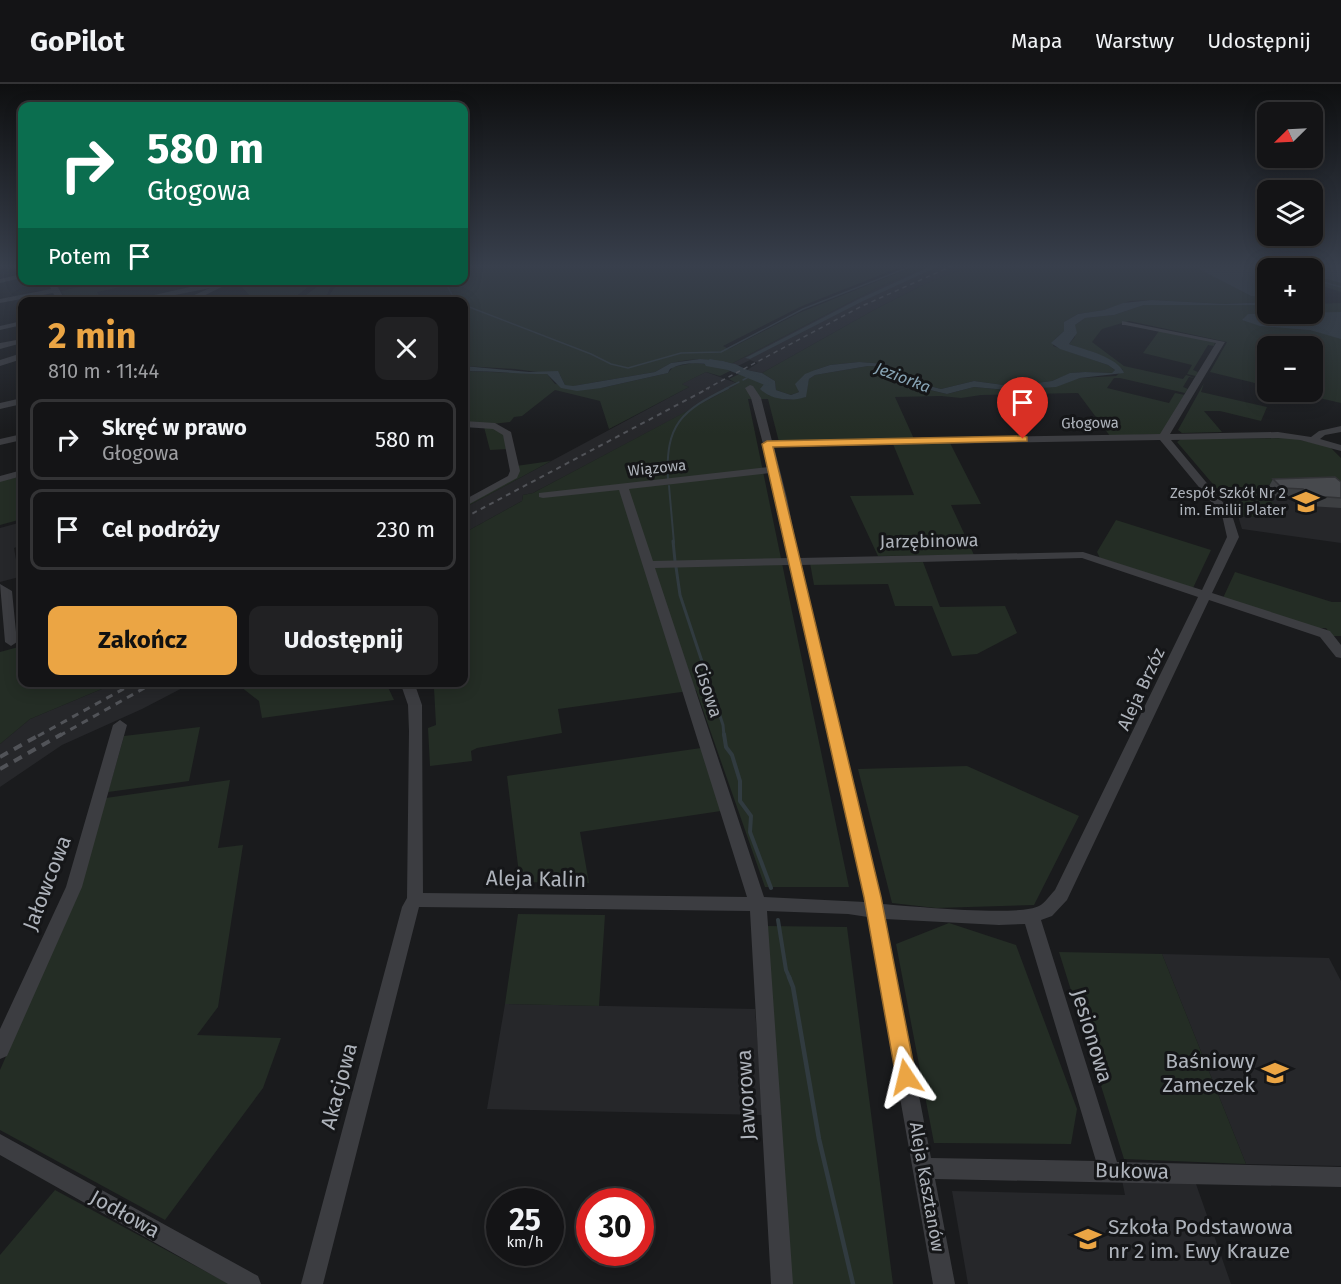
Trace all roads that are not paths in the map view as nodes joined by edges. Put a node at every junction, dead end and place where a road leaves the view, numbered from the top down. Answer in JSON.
{"nodes":[{"id":1,"x":1125,"y":323,"type":"dead end"},
{"id":2,"x":18,"y":324,"type":"edge"},
{"id":3,"x":0,"y":328,"type":"edge"},
{"id":4,"x":18,"y":342,"type":"edge"},
{"id":5,"x":0,"y":346,"type":"edge"},
{"id":6,"x":18,"y":357,"type":"edge"},
{"id":7,"x":0,"y":363,"type":"edge"},
{"id":8,"x":750,"y":388,"type":"dead end"},
{"id":9,"x":18,"y":402,"type":"edge"},
{"id":10,"x":0,"y":406,"type":"edge"},
{"id":11,"x":468,"y":424,"type":"edge"},
{"id":12,"x":1341,"y":429,"type":"edge"},
{"id":13,"x":1163,"y":437,"type":"junction"},
{"id":14,"x":18,"y":438,"type":"edge"},
{"id":15,"x":1313,"y":440,"type":"junction"},
{"id":16,"x":0,"y":442,"type":"edge"},
{"id":17,"x":767,"y":444,"type":"junction"},
{"id":18,"x":1341,"y":448,"type":"edge"},
{"id":19,"x":1341,"y":454,"type":"edge"},
{"id":20,"x":774,"y":470,"type":"junction"},
{"id":21,"x":18,"y":474,"type":"edge"},
{"id":22,"x":0,"y":479,"type":"edge"},
{"id":23,"x":623,"y":487,"type":"junction"},
{"id":24,"x":543,"y":495,"type":"dead end"},
{"id":25,"x":468,"y":502,"type":"edge"},
{"id":26,"x":794,"y":561,"type":"junction"},
{"id":27,"x":649,"y":565,"type":"junction"},
{"id":28,"x":4,"y":590,"type":"edge"},
{"id":29,"x":1204,"y":596,"type":"junction"},
{"id":30,"x":11,"y":642,"type":"edge"},
{"id":31,"x":1341,"y":654,"type":"edge"},
{"id":32,"x":409,"y":687,"type":"edge"},
{"id":33,"x":120,"y":725,"type":"dead end"},
{"id":34,"x":415,"y":900,"type":"junction"},
{"id":35,"x":758,"y":904,"type":"junction"},
{"id":36,"x":875,"y":911,"type":"junction"},
{"id":37,"x":1031,"y":916,"type":"junction"},
{"id":38,"x":0,"y":1050,"type":"edge"},
{"id":39,"x":0,"y":1144,"type":"edge"},
{"id":40,"x":923,"y":1168,"type":"junction"},
{"id":41,"x":1109,"y":1170,"type":"junction"},
{"id":42,"x":1341,"y":1177,"type":"edge"},
{"id":43,"x":250,"y":1284,"type":"edge"},
{"id":44,"x":312,"y":1284,"type":"edge"},
{"id":45,"x":782,"y":1284,"type":"edge"},
{"id":46,"x":944,"y":1284,"type":"edge"}],
"edges":[{"from":1,"to":13,"type":"street"},
{"from":2,"to":3,"type":"street"},
{"from":4,"to":5,"type":"street"},
{"from":6,"to":7,"type":"street"},
{"from":8,"to":17,"type":"street","name":"Aleja Kasztanów"},
{"from":9,"to":10,"type":"street"},
{"from":11,"to":25,"type":"street"},
{"from":12,"to":15,"type":"street"},
{"from":13,"to":15,"type":"street","name":"Głogowa"},
{"from":13,"to":17,"type":"street","name":"Głogowa"},
{"from":13,"to":29,"type":"street","name":"Aleja Brzóz"},
{"from":14,"to":16,"type":"street"},
{"from":15,"to":18,"type":"street","name":"Głogowa"},
{"from":17,"to":20,"type":"street","name":"Aleja Kasztanów"},
{"from":18,"to":19,"type":"street"},
{"from":20,"to":23,"type":"street","name":"Wiązowa"},
{"from":20,"to":26,"type":"street","name":"Aleja Kasztanów"},
{"from":21,"to":22,"type":"street"},
{"from":23,"to":24,"type":"street","name":"Wiązowa"},
{"from":23,"to":27,"type":"street","name":"Cisowa"},
{"from":26,"to":27,"type":"street","name":"Jarzębinowa"},
{"from":26,"to":29,"type":"street","name":"Jarzębinowa"},
{"from":26,"to":36,"type":"street","name":"Aleja Kasztanów"},
{"from":27,"to":35,"type":"street","name":"Cisowa"},
{"from":28,"to":30,"type":"street"},
{"from":29,"to":31,"type":"street","name":"Jarzębinowa"},
{"from":29,"to":37,"type":"street","name":"Aleja Brzóz"},
{"from":32,"to":34,"type":"street"},
{"from":33,"to":38,"type":"street","name":"Jałowcowa"},
{"from":34,"to":35,"type":"street","name":"Aleja Kalin"},
{"from":34,"to":44,"type":"street","name":"Akacjowa"},
{"from":35,"to":36,"type":"street","name":"Aleja Kalin"},
{"from":35,"to":45,"type":"street","name":"Jaworowa"},
{"from":36,"to":37,"type":"street","name":"Aleja Brzóz"},
{"from":36,"to":40,"type":"street","name":"Aleja Kasztanów"},
{"from":37,"to":41,"type":"street","name":"Jesionowa"},
{"from":39,"to":43,"type":"street","name":"Jodłowa"},
{"from":40,"to":41,"type":"street","name":"Bukowa"},
{"from":40,"to":46,"type":"street","name":"Aleja Kasztanów"},
{"from":41,"to":42,"type":"street","name":"Bukowa"}]}
